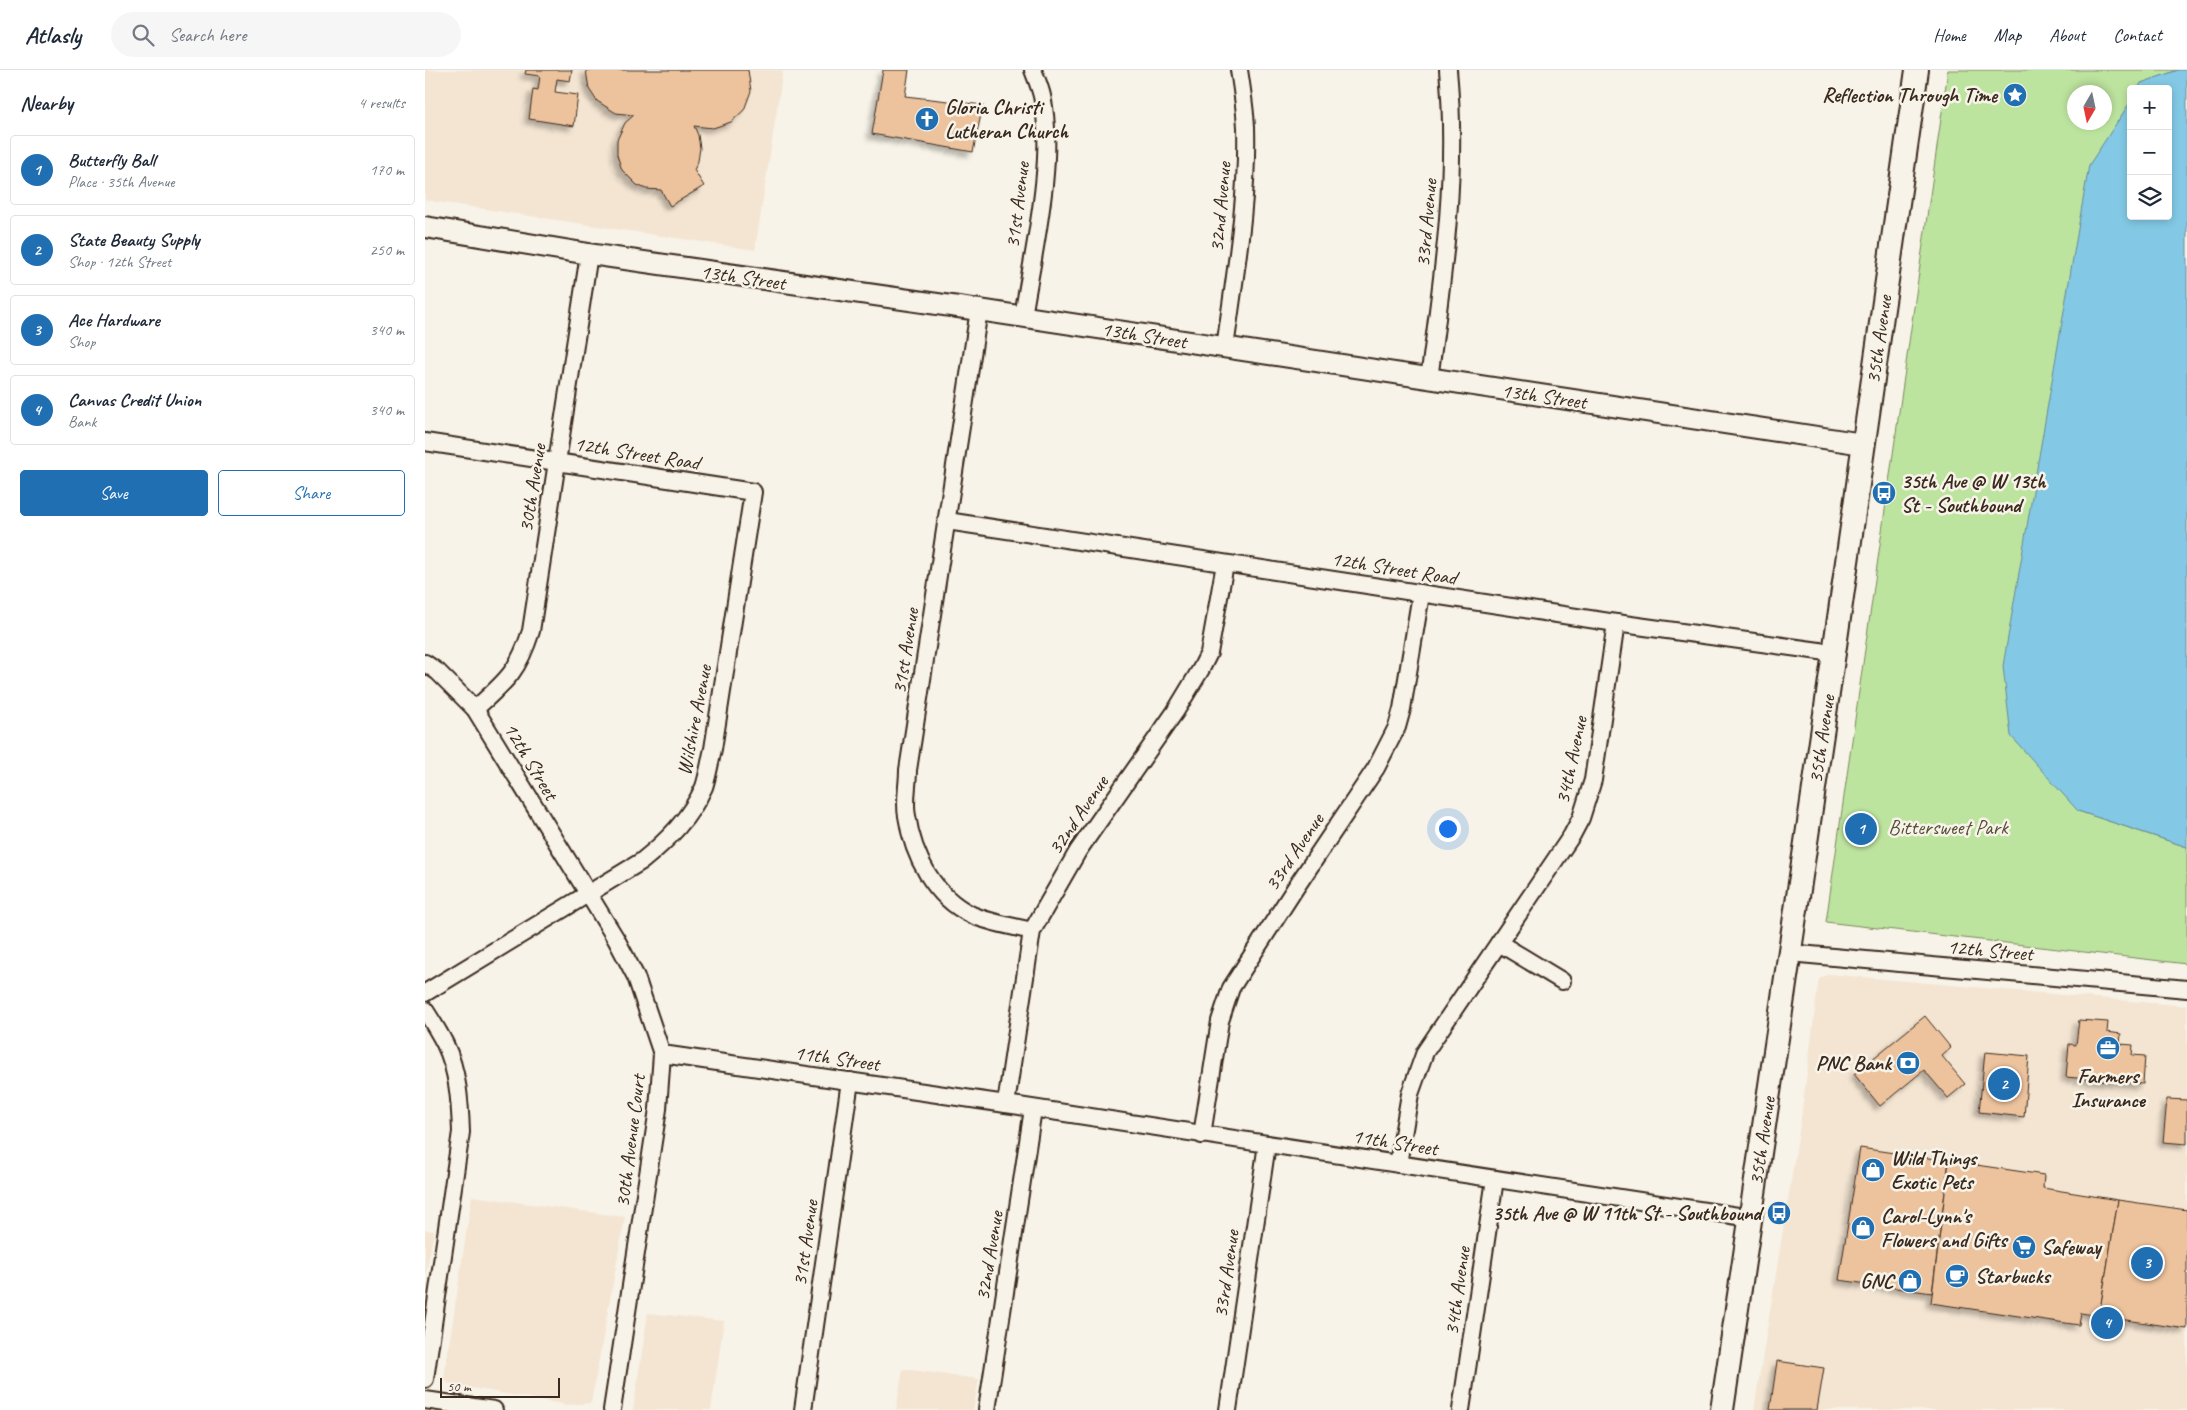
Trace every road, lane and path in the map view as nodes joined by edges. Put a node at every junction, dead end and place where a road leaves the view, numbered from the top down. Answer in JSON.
{"nodes":[{"id":1,"x":1033,"y":70,"type":"edge"},
{"id":2,"x":1239,"y":70,"type":"edge"},
{"id":3,"x":1448,"y":70,"type":"edge"},
{"id":4,"x":1917,"y":70,"type":"edge"},
{"id":5,"x":425,"y":227,"type":"edge"},
{"id":6,"x":589,"y":254,"type":"junction"},
{"id":7,"x":979,"y":310,"type":"junction"},
{"id":8,"x":1023,"y":317,"type":"junction"},
{"id":9,"x":1225,"y":348,"type":"junction"},
{"id":10,"x":1429,"y":379,"type":"junction"},
{"id":11,"x":425,"y":442,"type":"edge"},
{"id":12,"x":1863,"y":444,"type":"junction"},
{"id":13,"x":558,"y":462,"type":"junction"},
{"id":14,"x":753,"y":492,"type":"joint"},
{"id":15,"x":947,"y":521,"type":"junction"},
{"id":16,"x":1225,"y":564,"type":"junction"},
{"id":17,"x":1421,"y":594,"type":"junction"},
{"id":18,"x":1617,"y":623,"type":"junction"},
{"id":19,"x":1834,"y":653,"type":"junction"},
{"id":20,"x":425,"y":663,"type":"edge"},
{"id":21,"x":475,"y":709,"type":"junction"},
{"id":22,"x":587,"y":894,"type":"junction"},
{"id":23,"x":1032,"y":931,"type":"junction"},
{"id":24,"x":1499,"y":943,"type":"junction"},
{"id":25,"x":1789,"y":953,"type":"junction"},
{"id":26,"x":1562,"y":981,"type":"dead end"},
{"id":27,"x":2187,"y":988,"type":"edge"},
{"id":28,"x":425,"y":993,"type":"edge"},
{"id":29,"x":425,"y":1010,"type":"edge"},
{"id":30,"x":662,"y":1054,"type":"junction"},
{"id":31,"x":850,"y":1081,"type":"junction"},
{"id":32,"x":1006,"y":1104,"type":"junction"},
{"id":33,"x":1033,"y":1109,"type":"junction"},
{"id":34,"x":1202,"y":1135,"type":"junction"},
{"id":35,"x":1267,"y":1144,"type":"junction"},
{"id":36,"x":1398,"y":1164,"type":"junction"},
{"id":37,"x":1495,"y":1179,"type":"junction"},
{"id":38,"x":1751,"y":1218,"type":"junction"},
{"id":39,"x":425,"y":1379,"type":"edge"},
{"id":40,"x":425,"y":1400,"type":"edge"},
{"id":41,"x":494,"y":1410,"type":"edge"},
{"id":42,"x":612,"y":1410,"type":"edge"},
{"id":43,"x":803,"y":1410,"type":"edge"},
{"id":44,"x":987,"y":1410,"type":"edge"},
{"id":45,"x":1228,"y":1410,"type":"edge"},
{"id":46,"x":1461,"y":1410,"type":"edge"},
{"id":47,"x":1722,"y":1410,"type":"edge"}],
"edges":[{"from":1,"to":8,"type":"street","name":"31st Avenue"},
{"from":2,"to":9,"type":"street","name":"32nd Avenue"},
{"from":3,"to":10,"type":"street","name":"33rd Avenue"},
{"from":4,"to":12,"type":"main road","name":"35th Avenue"},
{"from":5,"to":6,"type":"street","name":"13th Street"},
{"from":6,"to":7,"type":"street","name":"13th Street"},
{"from":6,"to":13,"type":"street","name":"30th Avenue"},
{"from":7,"to":8,"type":"street","name":"13th Street"},
{"from":7,"to":15,"type":"street","name":"31st Avenue"},
{"from":8,"to":9,"type":"street","name":"13th Street"},
{"from":9,"to":10,"type":"street","name":"13th Street"},
{"from":10,"to":12,"type":"street","name":"13th Street"},
{"from":11,"to":13,"type":"street","name":"12th Street Road"},
{"from":12,"to":19,"type":"main road","name":"35th Avenue"},
{"from":13,"to":14,"type":"street","name":"12th Street Road"},
{"from":13,"to":21,"type":"street","name":"30th Avenue"},
{"from":14,"to":22,"type":"street","name":"Wilshire Avenue"},
{"from":15,"to":16,"type":"street","name":"12th Street Road"},
{"from":15,"to":23,"type":"street","name":"31st Avenue"},
{"from":16,"to":17,"type":"street","name":"12th Street Road"},
{"from":16,"to":23,"type":"street","name":"32nd Avenue"},
{"from":17,"to":18,"type":"street","name":"12th Street Road"},
{"from":17,"to":34,"type":"street","name":"33rd Avenue"},
{"from":18,"to":19,"type":"street","name":"12th Street Road"},
{"from":18,"to":24,"type":"street","name":"34th Avenue"},
{"from":19,"to":25,"type":"main road","name":"35th Avenue"},
{"from":20,"to":21,"type":"street","name":"12th Street"},
{"from":21,"to":22,"type":"street","name":"12th Street"},
{"from":22,"to":28,"type":"street","name":"Wilshire Avenue"},
{"from":22,"to":30,"type":"street","name":"30th Avenue Court"},
{"from":23,"to":32,"type":"street","name":"32nd Avenue"},
{"from":24,"to":26,"type":"street"},
{"from":24,"to":36,"type":"street","name":"34th Avenue"},
{"from":25,"to":27,"type":"street","name":"12th Street"},
{"from":25,"to":38,"type":"main road","name":"35th Avenue"},
{"from":29,"to":39,"type":"street"},
{"from":30,"to":31,"type":"street","name":"11th Street"},
{"from":30,"to":42,"type":"street","name":"30th Avenue Court"},
{"from":31,"to":32,"type":"street","name":"11th Street"},
{"from":31,"to":43,"type":"street","name":"31st Avenue"},
{"from":32,"to":33,"type":"street","name":"11th Street"},
{"from":33,"to":34,"type":"street","name":"11th Street"},
{"from":33,"to":44,"type":"street","name":"32nd Avenue"},
{"from":34,"to":35,"type":"street","name":"11th Street"},
{"from":35,"to":36,"type":"street","name":"11th Street"},
{"from":35,"to":45,"type":"street","name":"33rd Avenue"},
{"from":36,"to":37,"type":"street","name":"11th Street"},
{"from":37,"to":38,"type":"street","name":"11th Street"},
{"from":37,"to":46,"type":"street","name":"34th Avenue"},
{"from":38,"to":47,"type":"main road","name":"35th Avenue"},
{"from":40,"to":41,"type":"street"}]}
